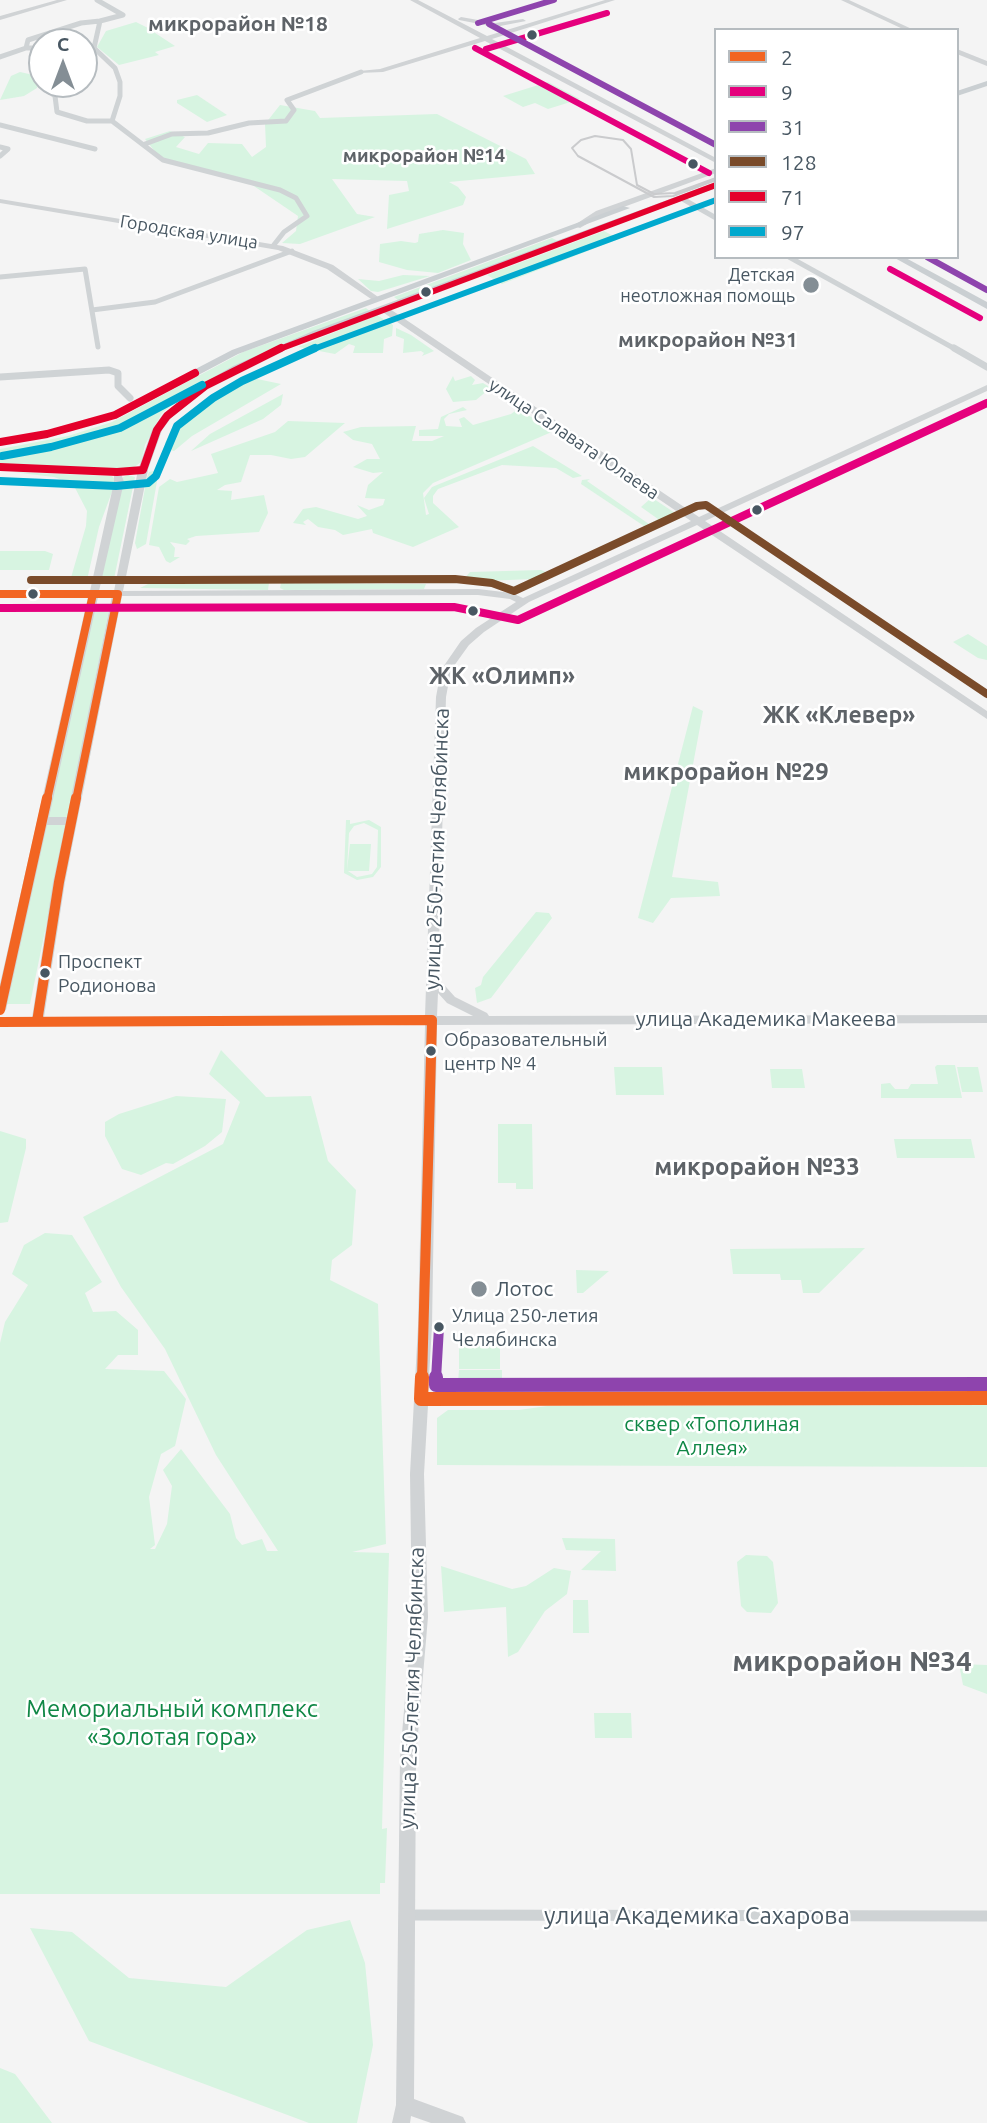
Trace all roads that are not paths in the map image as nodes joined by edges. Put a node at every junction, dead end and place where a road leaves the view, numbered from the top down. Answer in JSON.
{"nodes":[{"id":1,"x":64,"y":0,"type":"edge"},
{"id":2,"x":97,"y":0,"type":"edge"},
{"id":3,"x":413,"y":0,"type":"edge"},
{"id":4,"x":425,"y":0,"type":"edge"},
{"id":5,"x":603,"y":0,"type":"edge"},
{"id":6,"x":612,"y":0,"type":"edge"},
{"id":7,"x":847,"y":1,"type":"edge"},
{"id":8,"x":547,"y":16,"type":"junction"},
{"id":9,"x":0,"y":18,"type":"edge"},
{"id":10,"x":461,"y":19,"type":"junction"},
{"id":11,"x":100,"y":21,"type":"junction"},
{"id":12,"x":908,"y":28,"type":"edge"},
{"id":13,"x":98,"y":29,"type":"edge"},
{"id":14,"x":488,"y":36,"type":"junction"},
{"id":15,"x":26,"y":48,"type":"joint"},
{"id":16,"x":959,"y":51,"type":"edge"},
{"id":17,"x":98,"y":52,"type":"edge"},
{"id":18,"x":2,"y":55,"type":"edge"},
{"id":19,"x":987,"y":63,"type":"edge"},
{"id":20,"x":361,"y":72,"type":"joint"},
{"id":21,"x":987,"y":74,"type":"edge"},
{"id":22,"x":987,"y":83,"type":"edge"},
{"id":23,"x":959,"y":84,"type":"edge"},
{"id":24,"x":959,"y":93,"type":"edge"},
{"id":25,"x":597,"y":94,"type":"junction"},
{"id":26,"x":55,"y":98,"type":"edge"},
{"id":27,"x":112,"y":121,"type":"junction"},
{"id":28,"x":0,"y":125,"type":"edge"},
{"id":29,"x":145,"y":144,"type":"junction"},
{"id":30,"x":0,"y":147,"type":"edge"},
{"id":31,"x":95,"y":149,"type":"dead end"},
{"id":32,"x":694,"y":149,"type":"junction"},
{"id":33,"x":713,"y":153,"type":"edge"},
{"id":34,"x":0,"y":156,"type":"edge"},
{"id":35,"x":714,"y":160,"type":"edge"},
{"id":36,"x":714,"y":172,"type":"edge"},
{"id":37,"x":714,"y":173,"type":"edge"},
{"id":38,"x":697,"y":176,"type":"junction"},
{"id":39,"x":714,"y":187,"type":"edge"},
{"id":40,"x":681,"y":198,"type":"junction"},
{"id":41,"x":0,"y":201,"type":"edge"},
{"id":42,"x":714,"y":217,"type":"edge"},
{"id":43,"x":577,"y":226,"type":"junction"},
{"id":44,"x":555,"y":234,"type":"junction"},
{"id":45,"x":567,"y":241,"type":"junction"},
{"id":46,"x":273,"y":246,"type":"junction"},
{"id":47,"x":292,"y":251,"type":"junction"},
{"id":48,"x":793,"y":259,"type":"edge"},
{"id":49,"x":901,"y":259,"type":"edge"},
{"id":50,"x":912,"y":259,"type":"edge"},
{"id":51,"x":0,"y":277,"type":"edge"},
{"id":52,"x":987,"y":299,"type":"edge"},
{"id":53,"x":379,"y":302,"type":"junction"},
{"id":54,"x":987,"y":306,"type":"edge"},
{"id":55,"x":92,"y":310,"type":"junction"},
{"id":56,"x":98,"y":347,"type":"dead end"},
{"id":57,"x":987,"y":368,"type":"edge"},
{"id":58,"x":0,"y":377,"type":"edge"},
{"id":59,"x":987,"y":388,"type":"edge"},
{"id":60,"x":130,"y":398,"type":"dead end"},
{"id":61,"x":0,"y":442,"type":"edge"},
{"id":62,"x":0,"y":467,"type":"edge"},
{"id":63,"x":143,"y":470,"type":"junction"},
{"id":64,"x":117,"y":472,"type":"junction"},
{"id":65,"x":700,"y":521,"type":"junction"},
{"id":66,"x":0,"y":594,"type":"edge"},
{"id":67,"x":93,"y":594,"type":"junction"},
{"id":68,"x":118,"y":594,"type":"junction"},
{"id":69,"x":519,"y":604,"type":"junction"},
{"id":70,"x":987,"y":711,"type":"edge"},
{"id":71,"x":987,"y":716,"type":"edge"},
{"id":72,"x":43,"y":821,"type":"junction"},
{"id":73,"x":72,"y":821,"type":"junction"},
{"id":74,"x":434,"y":981,"type":"junction"},
{"id":75,"x":0,"y":1010,"type":"edge"},
{"id":76,"x":987,"y":1019,"type":"edge"},
{"id":77,"x":432,"y":1020,"type":"junction"},
{"id":78,"x":493,"y":1020,"type":"junction"},
{"id":79,"x":0,"y":1022,"type":"edge"},
{"id":80,"x":37,"y":1022,"type":"junction"},
{"id":81,"x":987,"y":1398,"type":"edge"},
{"id":82,"x":421,"y":1399,"type":"junction"},
{"id":83,"x":406,"y":1915,"type":"junction"},
{"id":84,"x":987,"y":1916,"type":"edge"},
{"id":85,"x":403,"y":2114,"type":"edge"},
{"id":86,"x":457,"y":2123,"type":"edge"}],
"edges":[{"from":1,"to":9,"type":"street"},
{"from":2,"to":11,"type":"street"},
{"from":3,"to":14,"type":"street"},
{"from":4,"to":10,"type":"street"},
{"from":5,"to":8,"type":"street"},
{"from":6,"to":14,"type":"street"},
{"from":7,"to":12,"type":"street"},
{"from":8,"to":10,"type":"street"},
{"from":8,"to":14,"type":"street"},
{"from":10,"to":14,"type":"street"},
{"from":11,"to":13,"type":"street"},
{"from":11,"to":15,"type":"street"},
{"from":14,"to":20,"type":"street"},
{"from":14,"to":25,"type":"street"},
{"from":15,"to":18,"type":"street"},
{"from":16,"to":19,"type":"street"},
{"from":17,"to":27,"type":"street"},
{"from":20,"to":29,"type":"street"},
{"from":21,"to":23,"type":"main road"},
{"from":22,"to":24,"type":"main road"},
{"from":25,"to":32,"type":"main road"},
{"from":25,"to":33,"type":"street"},
{"from":26,"to":27,"type":"street"},
{"from":27,"to":29,"type":"street"},
{"from":28,"to":31,"type":"street"},
{"from":29,"to":46,"type":"street"},
{"from":30,"to":34,"type":"street"},
{"from":32,"to":35,"type":"main road"},
{"from":32,"to":38,"type":"street"},
{"from":36,"to":38,"type":"street"},
{"from":37,"to":43,"type":"main road"},
{"from":38,"to":43,"type":"street"},
{"from":39,"to":40,"type":"main road"},
{"from":40,"to":42,"type":"street"},
{"from":40,"to":45,"type":"main road"},
{"from":41,"to":46,"type":"street","name":"Городская улица"},
{"from":43,"to":44,"type":"main road"},
{"from":44,"to":45,"type":"main road"},
{"from":44,"to":53,"type":"main road"},
{"from":45,"to":53,"type":"main road"},
{"from":46,"to":47,"type":"street","name":"Городская улица"},
{"from":47,"to":53,"type":"main road","name":"Городская улица"},
{"from":47,"to":55,"type":"street"},
{"from":48,"to":57,"type":"street"},
{"from":49,"to":54,"type":"main road"},
{"from":50,"to":52,"type":"main road"},
{"from":51,"to":55,"type":"street"},
{"from":53,"to":61,"type":"main road"},
{"from":53,"to":63,"type":"main road"},
{"from":53,"to":65,"type":"main road","name":"улица Салавата Юлаева"},
{"from":55,"to":56,"type":"street"},
{"from":58,"to":60,"type":"street"},
{"from":59,"to":65,"type":"street","name":"улица 250-летия Челябинска"},
{"from":62,"to":64,"type":"main road"},
{"from":63,"to":64,"type":"main road"},
{"from":63,"to":68,"type":"street"},
{"from":64,"to":67,"type":"main road"},
{"from":65,"to":69,"type":"street","name":"улица 250-летия Челябинска"},
{"from":65,"to":70,"type":"street","name":"улица Салавата Юлаева"},
{"from":65,"to":71,"type":"street","name":"улица Салавата Юлаева"},
{"from":66,"to":67,"type":"street"},
{"from":67,"to":68,"type":"street"},
{"from":67,"to":72,"type":"street"},
{"from":68,"to":69,"type":"street"},
{"from":68,"to":73,"type":"street"},
{"from":69,"to":74,"type":"street","name":"улица 250-летия Челябинска"},
{"from":72,"to":73,"type":"street"},
{"from":72,"to":75,"type":"street"},
{"from":73,"to":80,"type":"street"},
{"from":74,"to":77,"type":"street","name":"улица 250-летия Челябинска"},
{"from":74,"to":78,"type":"street"},
{"from":76,"to":78,"type":"street","name":"улица Академика Макеева"},
{"from":77,"to":78,"type":"street","name":"улица Академика Макеева"},
{"from":77,"to":80,"type":"street","name":"улица Академика Макеева"},
{"from":77,"to":82,"type":"street","name":"улица 250-летия Челябинска"},
{"from":79,"to":80,"type":"main road","name":"улица Академика Макеева"},
{"from":81,"to":82,"type":"street"},
{"from":82,"to":83,"type":"street","name":"улица 250-летия Челябинска"},
{"from":83,"to":84,"type":"street","name":"улица Академика Сахарова"},
{"from":83,"to":85,"type":"street","name":"улица 250-летия Челябинска"},
{"from":85,"to":86,"type":"street"}]}
